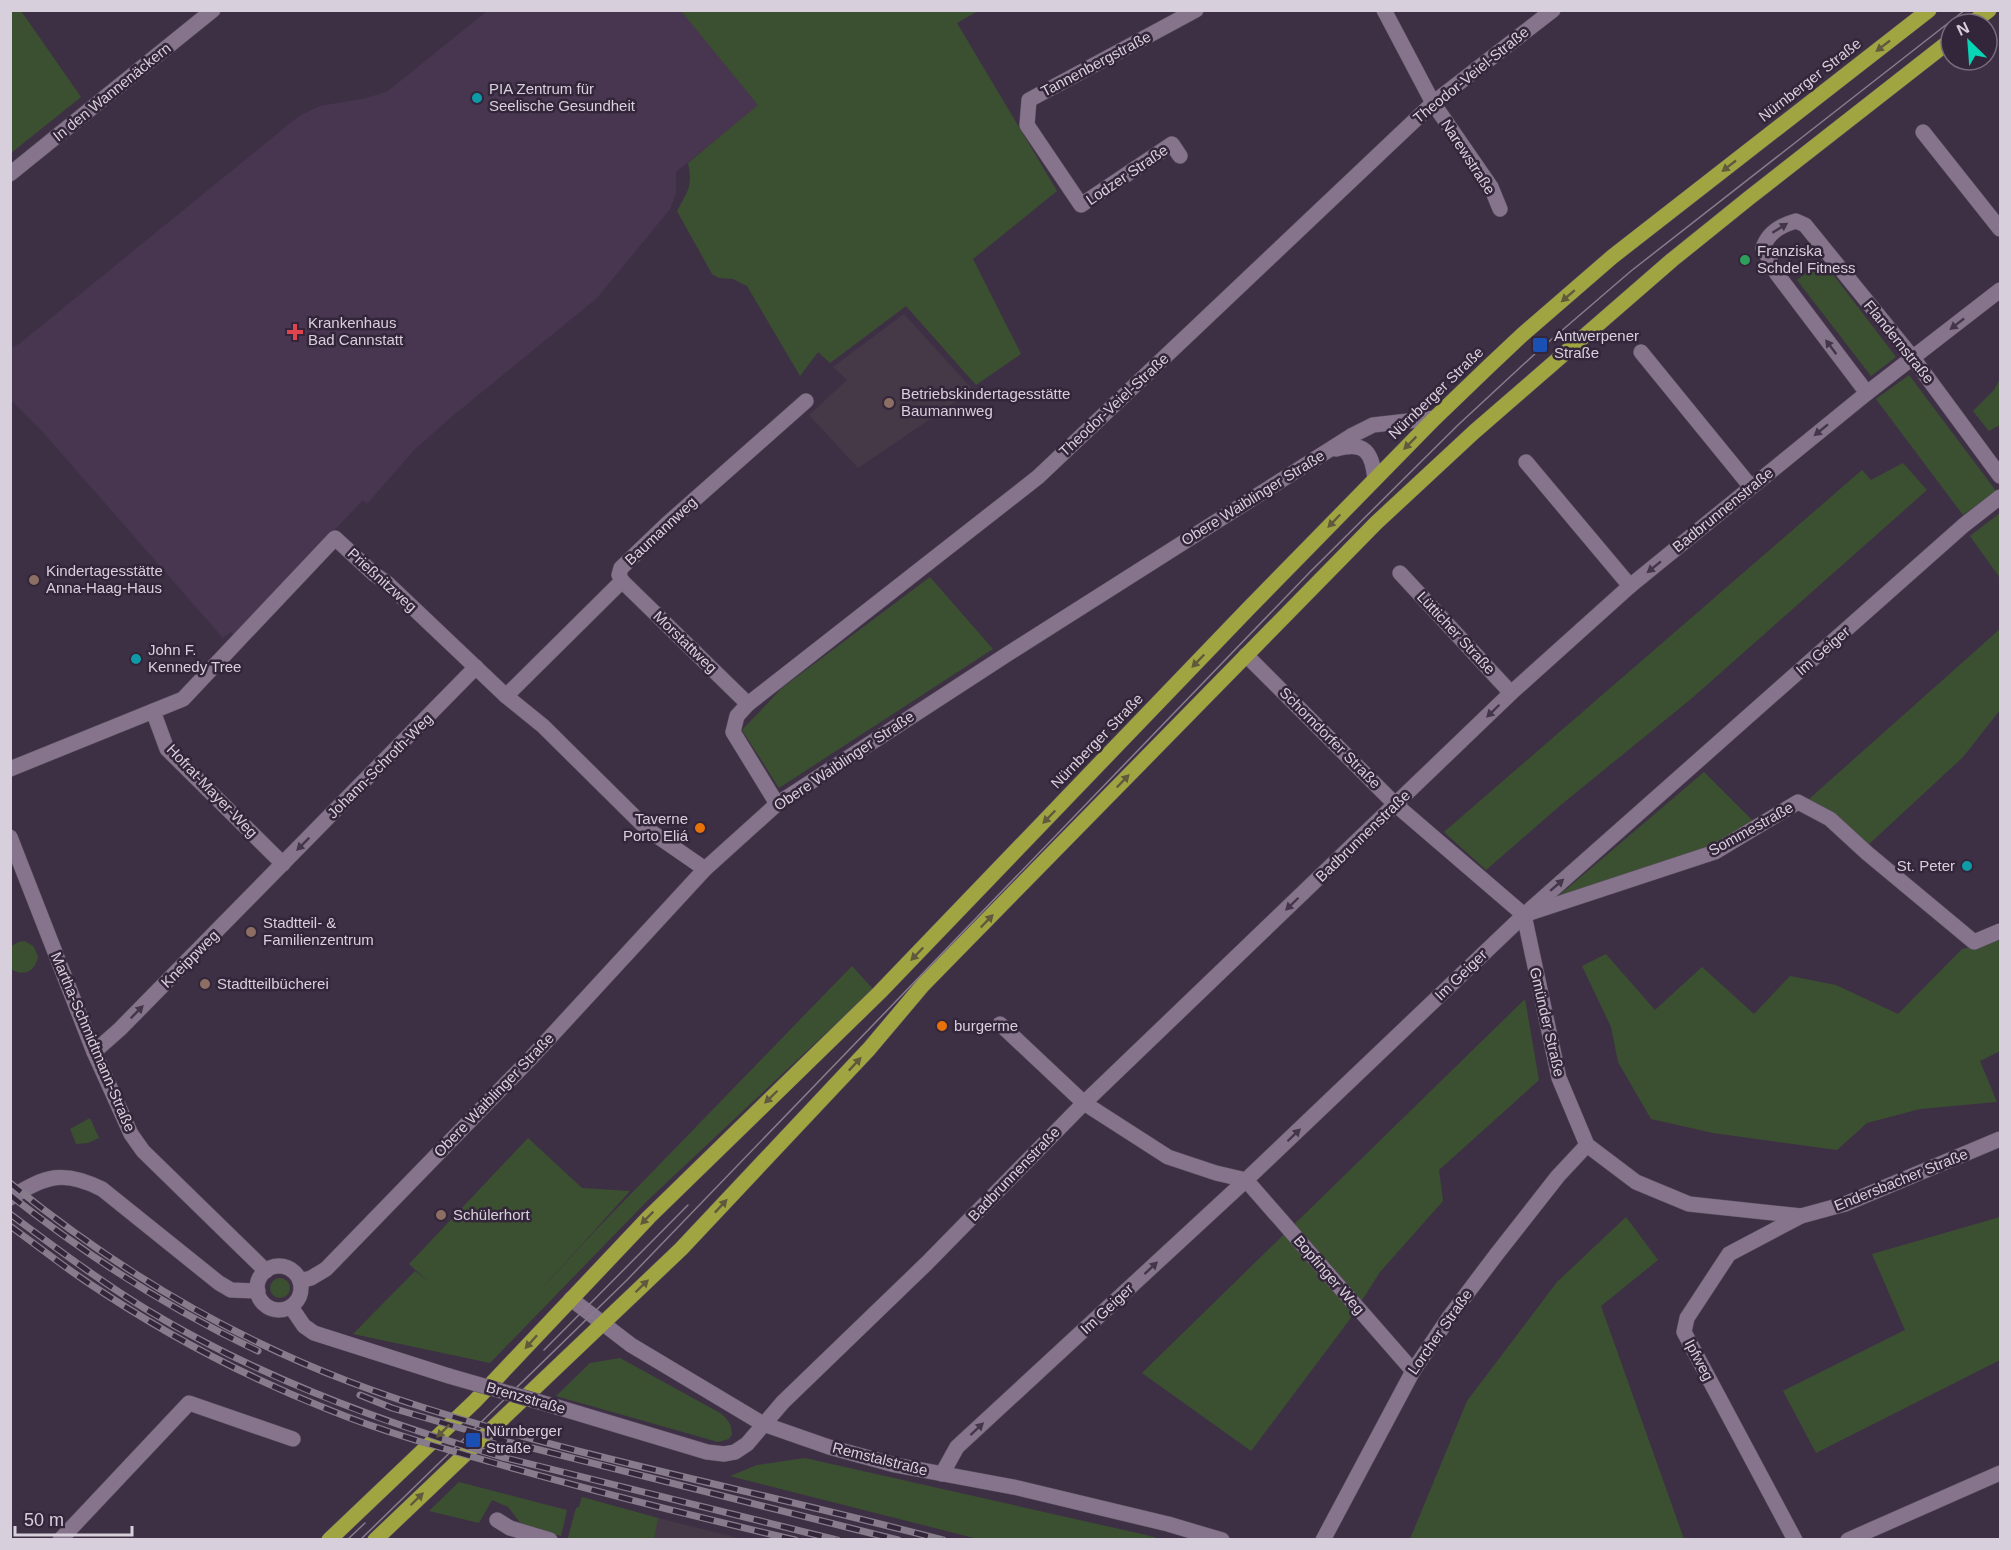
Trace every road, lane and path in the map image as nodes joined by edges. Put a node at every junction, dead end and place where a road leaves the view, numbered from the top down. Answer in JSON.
{"nodes":[{"id":1,"x":213,"y":10,"type":"edge"},
{"id":2,"x":1196,"y":10,"type":"edge"},
{"id":3,"x":1384,"y":10,"type":"edge"},
{"id":4,"x":1553,"y":10,"type":"edge"},
{"id":5,"x":1929,"y":10,"type":"edge"},
{"id":6,"x":1939,"y":49,"type":"edge"},
{"id":7,"x":1029,"y":100,"type":"joint"},
{"id":8,"x":1433,"y":103,"type":"junction"},
{"id":9,"x":1923,"y":132,"type":"dead end"},
{"id":10,"x":1180,"y":156,"type":"dead end"},
{"id":11,"x":10,"y":174,"type":"edge"},
{"id":12,"x":1500,"y":209,"type":"dead end"},
{"id":13,"x":2001,"y":229,"type":"edge"},
{"id":14,"x":2001,"y":290,"type":"edge"},
{"id":15,"x":1641,"y":352,"type":"dead end"},
{"id":16,"x":1913,"y":358,"type":"junction"},
{"id":17,"x":1867,"y":393,"type":"junction"},
{"id":18,"x":806,"y":401,"type":"dead end"},
{"id":19,"x":1435,"y":418,"type":"junction"},
{"id":20,"x":1330,"y":450,"type":"junction"},
{"id":21,"x":1526,"y":462,"type":"dead end"},
{"id":22,"x":2001,"y":476,"type":"edge"},
{"id":23,"x":1375,"y":479,"type":"junction"},
{"id":24,"x":1751,"y":487,"type":"junction"},
{"id":25,"x":2001,"y":497,"type":"edge"},
{"id":26,"x":1400,"y":573,"type":"dead end"},
{"id":27,"x":622,"y":581,"type":"junction"},
{"id":28,"x":1630,"y":586,"type":"junction"},
{"id":29,"x":1246,"y":655,"type":"junction"},
{"id":30,"x":477,"y":667,"type":"junction"},
{"id":31,"x":1511,"y":693,"type":"junction"},
{"id":32,"x":506,"y":696,"type":"junction"},
{"id":33,"x":747,"y":704,"type":"junction"},
{"id":34,"x":153,"y":711,"type":"junction"},
{"id":35,"x":10,"y":769,"type":"edge"},
{"id":36,"x":777,"y":804,"type":"junction"},
{"id":37,"x":1396,"y":805,"type":"junction"},
{"id":38,"x":10,"y":837,"type":"edge"},
{"id":39,"x":283,"y":864,"type":"junction"},
{"id":40,"x":705,"y":869,"type":"junction"},
{"id":41,"x":1524,"y":915,"type":"junction"},
{"id":42,"x":2001,"y":931,"type":"edge"},
{"id":43,"x":1000,"y":1024,"type":"dead end"},
{"id":44,"x":94,"y":1052,"type":"junction"},
{"id":45,"x":1084,"y":1103,"type":"junction"},
{"id":46,"x":2001,"y":1139,"type":"edge"},
{"id":47,"x":1587,"y":1145,"type":"junction"},
{"id":48,"x":1246,"y":1180,"type":"junction"},
{"id":49,"x":10,"y":1198,"type":"edge"},
{"id":50,"x":1801,"y":1216,"type":"junction"},
{"id":51,"x":266,"y":1270,"type":"junction"},
{"id":52,"x":300,"y":1281,"type":"junction"},
{"id":53,"x":258,"y":1291,"type":"junction"},
{"id":54,"x":571,"y":1299,"type":"junction"},
{"id":55,"x":291,"y":1307,"type":"junction"},
{"id":56,"x":602,"y":1323,"type":"junction"},
{"id":57,"x":1413,"y":1371,"type":"junction"},
{"id":58,"x":763,"y":1424,"type":"junction"},
{"id":59,"x":293,"y":1439,"type":"dead end"},
{"id":60,"x":2001,"y":1473,"type":"edge"},
{"id":61,"x":942,"y":1474,"type":"junction"},
{"id":62,"x":497,"y":1520,"type":"dead end"},
{"id":63,"x":60,"y":1539,"type":"edge"},
{"id":64,"x":329,"y":1539,"type":"edge"},
{"id":65,"x":375,"y":1539,"type":"edge"},
{"id":66,"x":550,"y":1539,"type":"edge"},
{"id":67,"x":1222,"y":1539,"type":"edge"},
{"id":68,"x":1323,"y":1539,"type":"edge"},
{"id":69,"x":1795,"y":1539,"type":"edge"},
{"id":70,"x":1848,"y":1539,"type":"edge"}],
"edges":[{"from":1,"to":11,"type":"street","name":"In den Wannenäckern"},
{"from":2,"to":7,"type":"street","name":"Tannenbergstraße"},
{"from":3,"to":8,"type":"street","name":"Narewstraße"},
{"from":4,"to":8,"type":"street","name":"Theodor-Veiel-Straße"},
{"from":5,"to":19,"type":"main road","name":"Nürnberger Straße","one_way":true},
{"from":6,"to":29,"type":"main road"},
{"from":7,"to":10,"type":"street","name":"Lodzer Straße"},
{"from":8,"to":12,"type":"street","name":"Narewstraße"},
{"from":8,"to":33,"type":"street","name":"Theodor-Veiel-Straße"},
{"from":9,"to":13,"type":"street"},
{"from":14,"to":16,"type":"street","name":"Badbrunnenstraße","one_way":true},
{"from":15,"to":24,"type":"street"},
{"from":16,"to":17,"type":"street","name":"Badbrunnenstraße"},
{"from":17,"to":16,"type":"street","name":"Flandernstraße","one_way":true},
{"from":16,"to":22,"type":"street","name":"Flandernstraße"},
{"from":17,"to":24,"type":"street","name":"Badbrunnenstraße","one_way":true},
{"from":18,"to":27,"type":"street","name":"Baumannweg"},
{"from":19,"to":20,"type":"street","name":"Obere Waiblinger Straße"},
{"from":19,"to":23,"type":"main road","name":"Nürnberger Straße","one_way":true},
{"from":20,"to":23,"type":"street","name":"Obere Waiblinger Straße"},
{"from":20,"to":36,"type":"street","name":"Obere Waiblinger Straße"},
{"from":21,"to":28,"type":"street"},
{"from":23,"to":54,"type":"main road","name":"Nürnberger Straße","one_way":true},
{"from":24,"to":28,"type":"street","name":"Badbrunnenstraße","one_way":true},
{"from":41,"to":25,"type":"street","name":"Im Geiger","one_way":true},
{"from":26,"to":31,"type":"street","name":"Lütticher Straße"},
{"from":27,"to":32,"type":"street","name":"Baumannweg"},
{"from":27,"to":33,"type":"street","name":"Morstattweg"},
{"from":28,"to":31,"type":"street","name":"Badbrunnenstraße"},
{"from":29,"to":37,"type":"street","name":"Schorndorfer Straße"},
{"from":56,"to":29,"type":"main road","one_way":true},
{"from":30,"to":32,"type":"street","name":"Prießnitzweg"},
{"from":30,"to":34,"type":"street","name":"Prießnitzweg"},
{"from":30,"to":39,"type":"street","name":"Johann-Schroth-Weg","one_way":true},
{"from":31,"to":37,"type":"street","name":"Badbrunnenstraße","one_way":true},
{"from":32,"to":40,"type":"street","name":"Prießnitzweg"},
{"from":33,"to":36,"type":"street","name":"Theodor-Veiel-Straße"},
{"from":34,"to":35,"type":"street","name":"Prießnitzweg"},
{"from":34,"to":39,"type":"street","name":"Hofrat-Mayer-Weg"},
{"from":36,"to":40,"type":"street","name":"Obere Waiblinger Straße"},
{"from":37,"to":41,"type":"street","name":"Schorndorfer Straße"},
{"from":37,"to":45,"type":"street","name":"Badbrunnenstraße","one_way":true},
{"from":38,"to":44,"type":"street","name":"Martha-Schmidtmann-Straße"},
{"from":44,"to":39,"type":"street","name":"Kneippweg","one_way":true},
{"from":40,"to":52,"type":"street","name":"Obere Waiblinger Straße"},
{"from":41,"to":42,"type":"street","name":"Sommestraße"},
{"from":41,"to":47,"type":"street","name":"Gmünder Straße"},
{"from":48,"to":41,"type":"street","name":"Im Geiger","one_way":true},
{"from":43,"to":45,"type":"street"},
{"from":44,"to":51,"type":"street","name":"Martha-Schmidtmann-Straße"},
{"from":45,"to":48,"type":"street"},
{"from":45,"to":58,"type":"street","name":"Badbrunnenstraße"},
{"from":46,"to":50,"type":"street","name":"Endersbacher Straße"},
{"from":47,"to":50,"type":"street","name":"Gmünder Straße"},
{"from":47,"to":57,"type":"street","name":"Lorcher Straße"},
{"from":48,"to":57,"type":"street","name":"Bopfinger Weg"},
{"from":61,"to":48,"type":"street","name":"Im Geiger","one_way":true},
{"from":49,"to":53,"type":"street"},
{"from":50,"to":69,"type":"street","name":"Ipfweg"},
{"from":51,"to":52,"type":"street"},
{"from":51,"to":53,"type":"street"},
{"from":52,"to":55,"type":"street"},
{"from":53,"to":55,"type":"street"},
{"from":54,"to":56,"type":"street","name":"Remstalstraße"},
{"from":54,"to":64,"type":"main road","name":"Nürnberger Straße","one_way":true},
{"from":55,"to":58,"type":"street","name":"Brenzstraße","bridge":true},
{"from":56,"to":58,"type":"street","name":"Remstalstraße"},
{"from":65,"to":56,"type":"main road","one_way":true},
{"from":57,"to":68,"type":"street","name":"Lorcher Straße"},
{"from":58,"to":61,"type":"street","name":"Remstalstraße"},
{"from":59,"to":63,"type":"street"},
{"from":60,"to":70,"type":"street"},
{"from":61,"to":67,"type":"street","name":"Remstalstraße"},
{"from":62,"to":66,"type":"street"}]}
